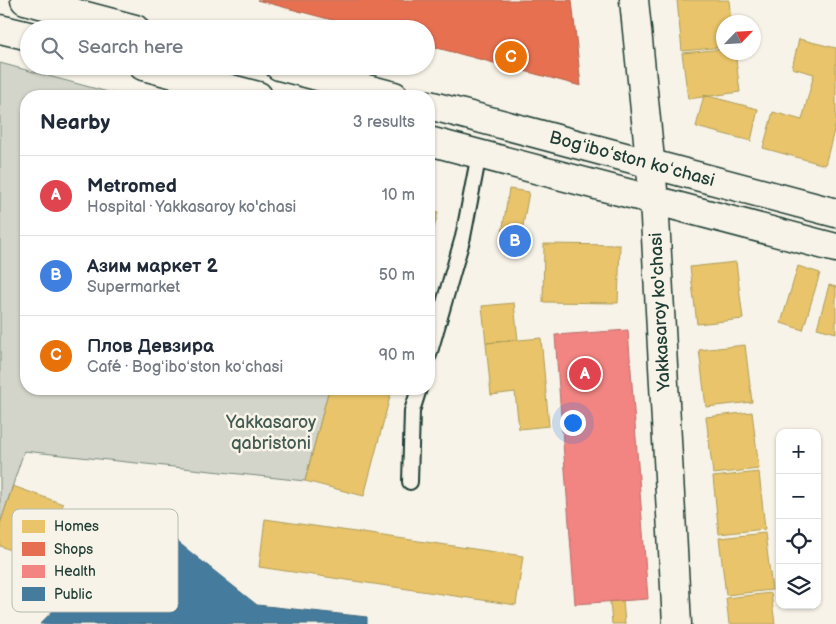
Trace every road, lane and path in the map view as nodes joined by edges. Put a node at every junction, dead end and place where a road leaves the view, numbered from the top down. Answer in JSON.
{"nodes":[{"id":1,"x":25,"y":0,"type":"edge"},
{"id":2,"x":634,"y":0,"type":"edge"},
{"id":3,"x":101,"y":20,"type":"edge"},
{"id":4,"x":0,"y":29,"type":"edge"},
{"id":5,"x":20,"y":34,"type":"edge"},
{"id":6,"x":178,"y":75,"type":"edge"},
{"id":7,"x":314,"y":75,"type":"edge"},
{"id":8,"x":235,"y":90,"type":"edge"},
{"id":9,"x":371,"y":90,"type":"edge"},
{"id":10,"x":435,"y":107,"type":"edge"},
{"id":11,"x":435,"y":143,"type":"edge"},
{"id":12,"x":479,"y":154,"type":"junction"},
{"id":13,"x":651,"y":163,"type":"junction"},
{"id":14,"x":654,"y":200,"type":"junction"},
{"id":15,"x":836,"y":213,"type":"edge"},
{"id":16,"x":836,"y":248,"type":"edge"},
{"id":17,"x":435,"y":334,"type":"edge"},
{"id":18,"x":417,"y":395,"type":"edge"},
{"id":19,"x":410,"y":482,"type":"dead end"},
{"id":20,"x":677,"y":624,"type":"edge"}],
"edges":[{"from":1,"to":3,"type":"street"},
{"from":2,"to":13,"type":"street","name":"Yakkasaroy ko'chasi"},
{"from":4,"to":5,"type":"street"},
{"from":6,"to":8,"type":"street"},
{"from":7,"to":9,"type":"street"},
{"from":10,"to":13,"type":"street","name":"Bogʻiboʻston koʻchasi"},
{"from":11,"to":12,"type":"street","name":"Bogʻiboʻston koʻchasi"},
{"from":12,"to":14,"type":"street","name":"Bogʻiboʻston koʻchasi"},
{"from":12,"to":17,"type":"lane"},
{"from":13,"to":14,"type":"street","name":"Yakkasaroy ko'chasi"},
{"from":13,"to":15,"type":"street","name":"Bogʻiboʻston koʻchasi"},
{"from":14,"to":16,"type":"street","name":"Bogʻiboʻston koʻchasi"},
{"from":14,"to":20,"type":"street","name":"Yakkasaroy ko'chasi"},
{"from":18,"to":19,"type":"lane"}]}
